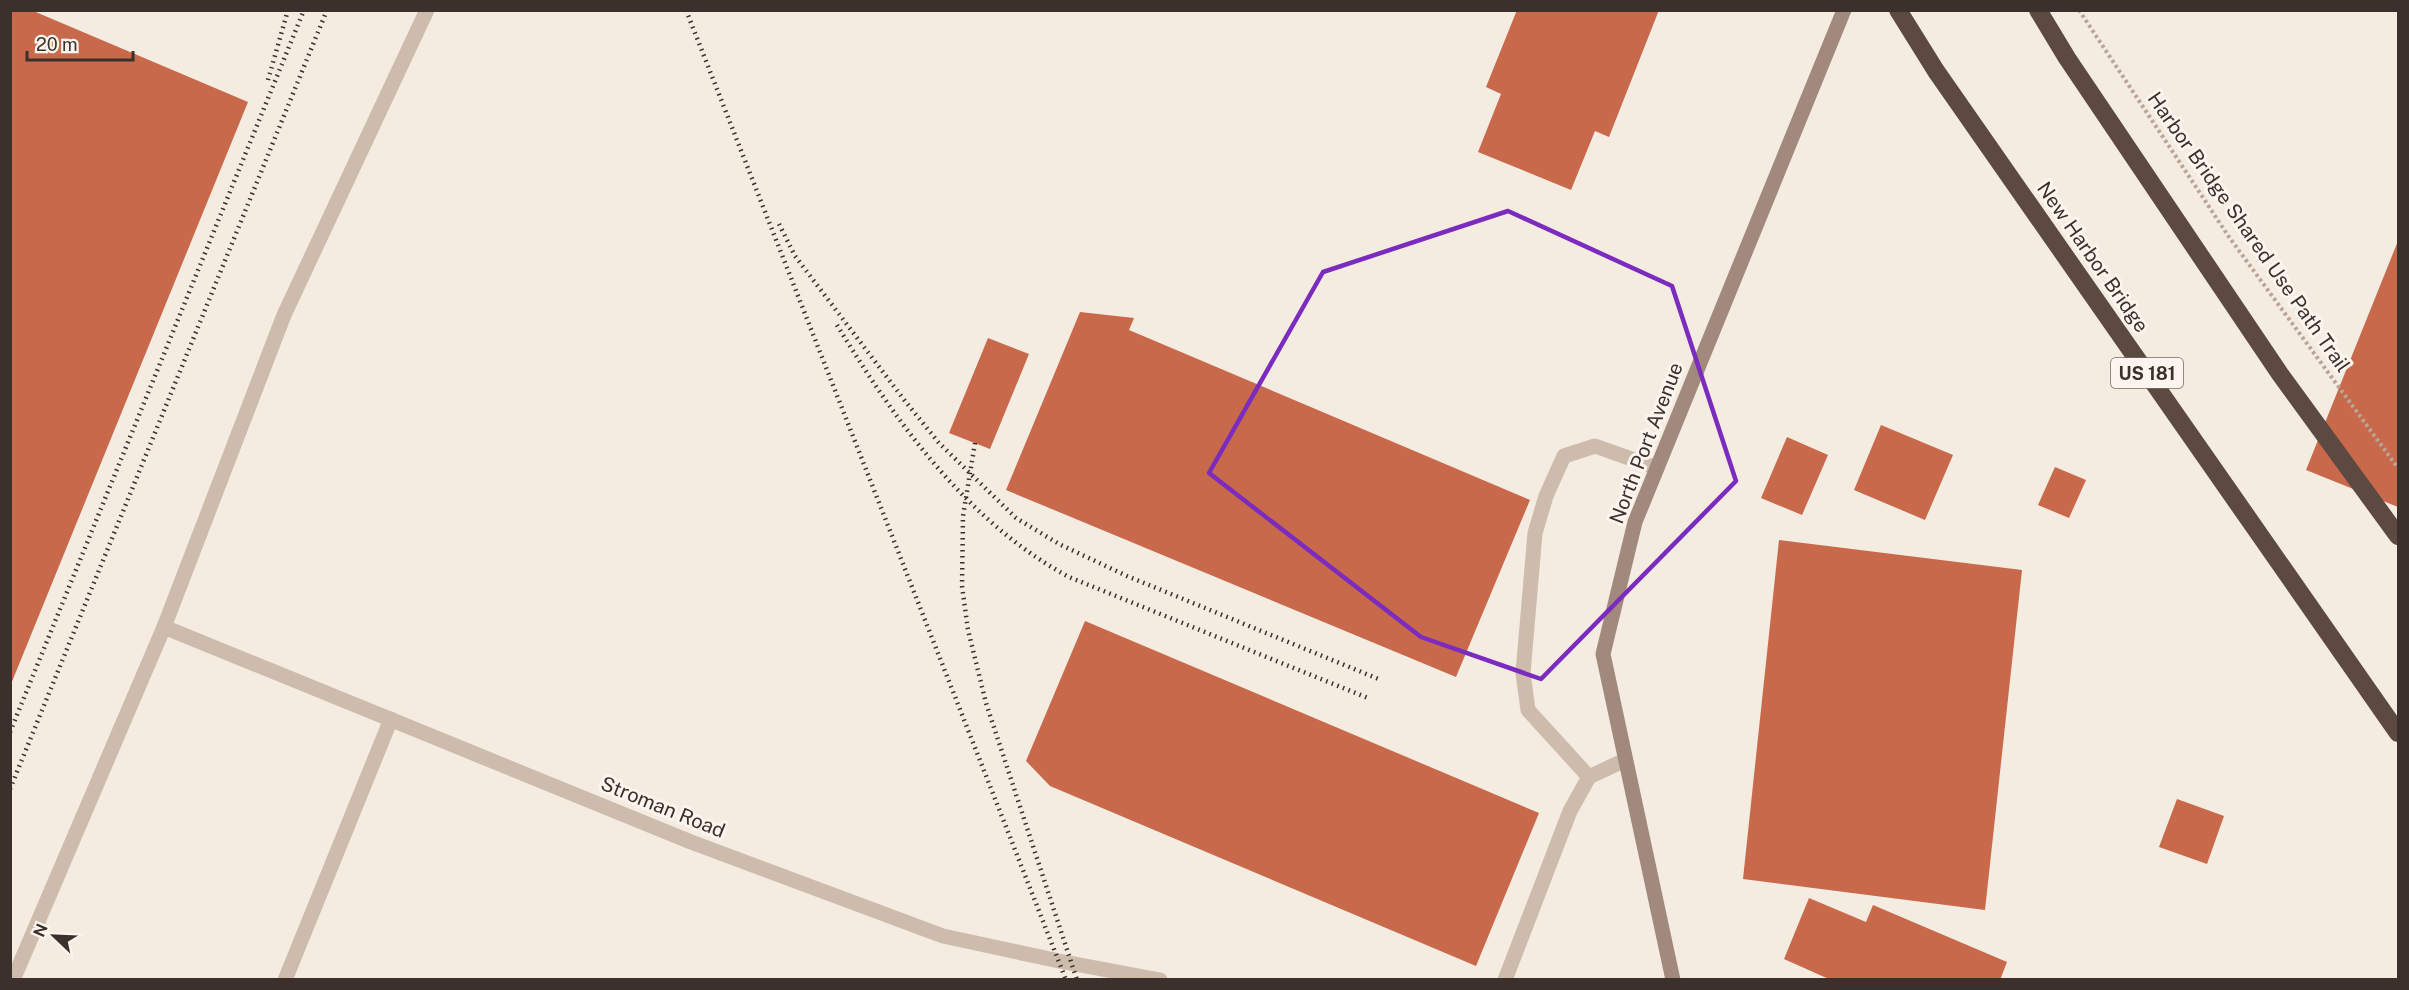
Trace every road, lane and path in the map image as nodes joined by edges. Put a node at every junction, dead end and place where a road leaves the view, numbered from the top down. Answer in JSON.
{"nodes":[{"id":1,"x":427,"y":10,"type":"edge"},
{"id":2,"x":1844,"y":10,"type":"edge"},
{"id":3,"x":1898,"y":10,"type":"edge"},
{"id":4,"x":2038,"y":10,"type":"edge"},
{"id":5,"x":2079,"y":10,"type":"edge"},
{"id":6,"x":1657,"y":468,"type":"junction"},
{"id":7,"x":2398,"y":468,"type":"edge"},
{"id":8,"x":2398,"y":536,"type":"edge"},
{"id":9,"x":164,"y":627,"type":"junction"},
{"id":10,"x":391,"y":719,"type":"junction"},
{"id":11,"x":2398,"y":733,"type":"edge"},
{"id":12,"x":1625,"y":760,"type":"junction"},
{"id":13,"x":1589,"y":777,"type":"junction"},
{"id":14,"x":13,"y":980,"type":"edge"},
{"id":15,"x":285,"y":980,"type":"edge"},
{"id":16,"x":1160,"y":980,"type":"edge"},
{"id":17,"x":1505,"y":980,"type":"edge"},
{"id":18,"x":1673,"y":980,"type":"edge"}],
"edges":[{"from":1,"to":9,"type":"street"},
{"from":2,"to":6,"type":"main road","name":"North Port Avenue"},
{"from":3,"to":11,"type":"highway","name":"New Harbor Bridge","number":"US 181"},
{"from":4,"to":8,"type":"highway"},
{"from":5,"to":7,"type":"path","name":"Harbor Bridge Shared Use Path Trail"},
{"from":6,"to":12,"type":"main road","name":"North Port Avenue"},
{"from":6,"to":13,"type":"street"},
{"from":9,"to":10,"type":"street","name":"Stroman Road"},
{"from":9,"to":14,"type":"street"},
{"from":10,"to":15,"type":"street"},
{"from":10,"to":16,"type":"street","name":"Stroman Road"},
{"from":12,"to":13,"type":"street"},
{"from":12,"to":18,"type":"main road","name":"North Port Avenue"},
{"from":13,"to":17,"type":"street"}]}
